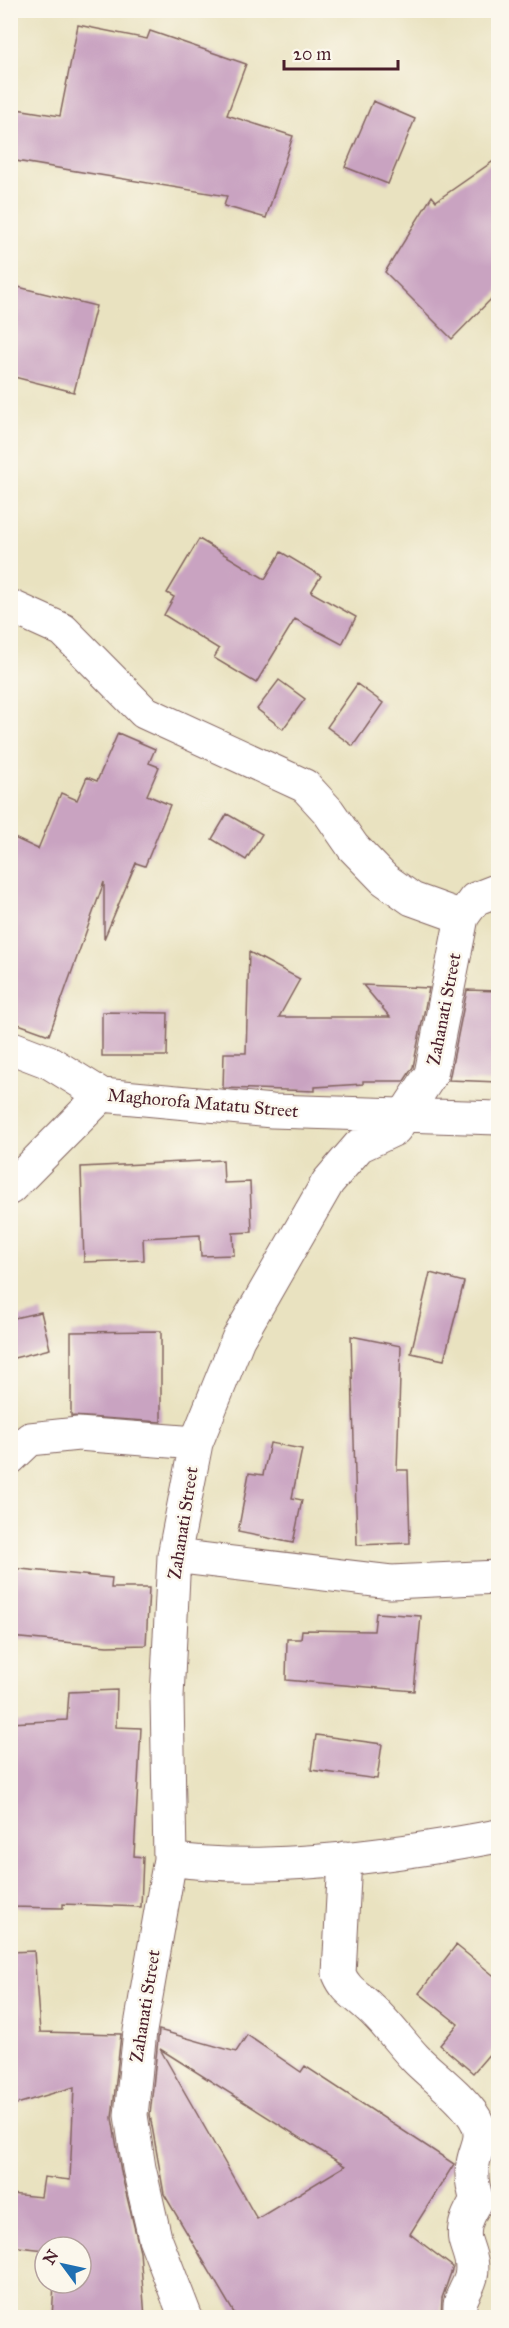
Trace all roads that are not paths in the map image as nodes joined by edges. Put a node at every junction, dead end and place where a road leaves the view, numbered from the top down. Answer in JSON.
{"nodes":[{"id":1,"x":10,"y":606,"type":"edge"},
{"id":2,"x":498,"y":890,"type":"edge"},
{"id":3,"x":462,"y":917,"type":"junction"},
{"id":4,"x":10,"y":1047,"type":"edge"},
{"id":5,"x":102,"y":1095,"type":"junction"},
{"id":6,"x":406,"y":1115,"type":"junction"},
{"id":7,"x":498,"y":1118,"type":"edge"},
{"id":8,"x":10,"y":1188,"type":"edge"},
{"id":9,"x":196,"y":1443,"type":"junction"},
{"id":10,"x":10,"y":1458,"type":"edge"},
{"id":11,"x":174,"y":1556,"type":"junction"},
{"id":12,"x":498,"y":1576,"type":"edge"},
{"id":13,"x":498,"y":1836,"type":"edge"},
{"id":14,"x":345,"y":1858,"type":"junction"},
{"id":15,"x":170,"y":1859,"type":"junction"},
{"id":16,"x":186,"y":2318,"type":"edge"},
{"id":17,"x":462,"y":2318,"type":"edge"}],
"edges":[{"from":1,"to":3,"type":"street"},
{"from":2,"to":3,"type":"street"},
{"from":3,"to":6,"type":"street","name":"Zahanati Street"},
{"from":4,"to":5,"type":"street","name":"Maghorofa Matatu Street"},
{"from":5,"to":6,"type":"street","name":"Maghorofa Matatu Street"},
{"from":5,"to":8,"type":"street"},
{"from":6,"to":7,"type":"street","name":"Maghorofa Matatu Street"},
{"from":6,"to":9,"type":"street","name":"Zahanati Street"},
{"from":9,"to":10,"type":"street"},
{"from":9,"to":11,"type":"street","name":"Zahanati Street"},
{"from":11,"to":12,"type":"street"},
{"from":11,"to":15,"type":"street","name":"Zahanati Street"},
{"from":13,"to":14,"type":"street"},
{"from":14,"to":15,"type":"street"},
{"from":14,"to":17,"type":"street"},
{"from":15,"to":16,"type":"street","name":"Zahanati Street"}]}
